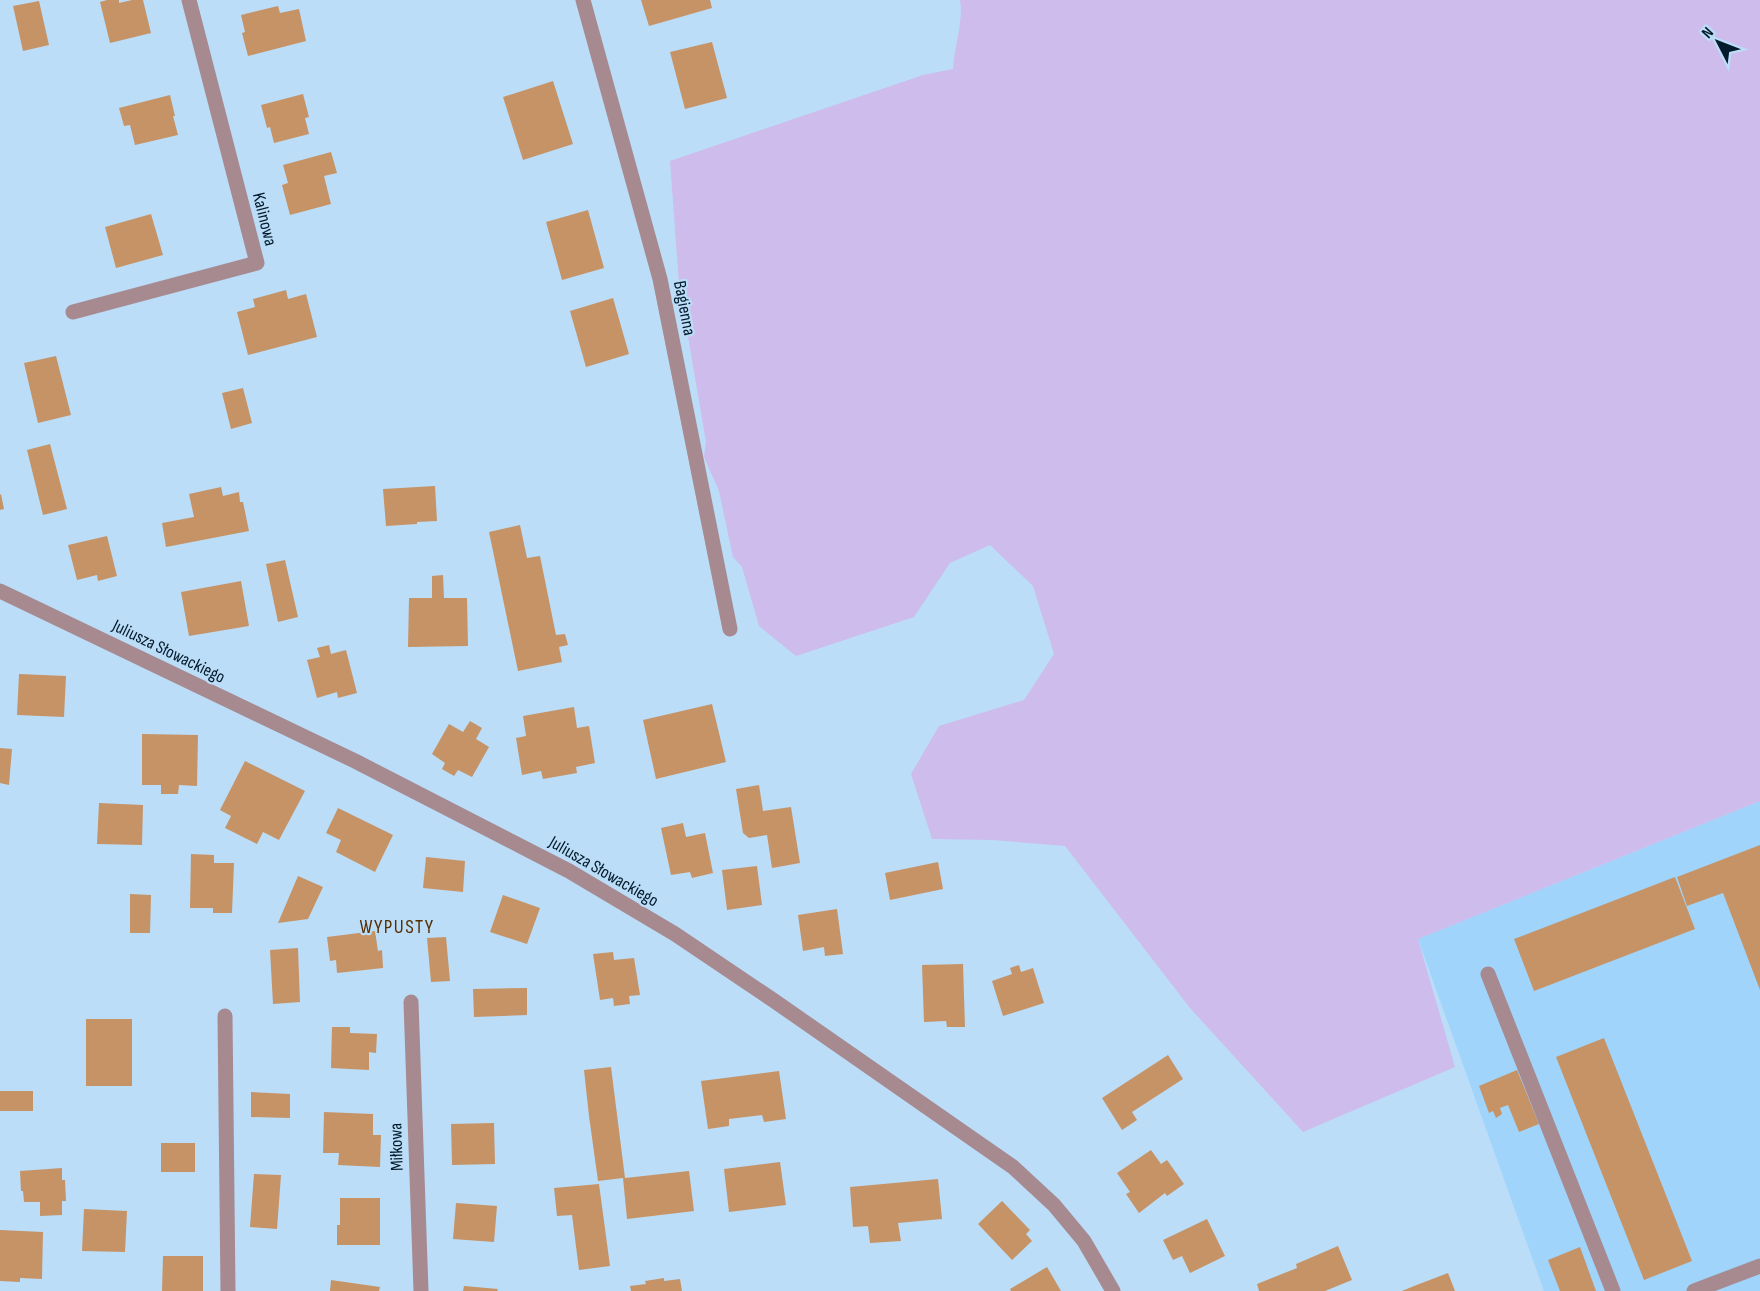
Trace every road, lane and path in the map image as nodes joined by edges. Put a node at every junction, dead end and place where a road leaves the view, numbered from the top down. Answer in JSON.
{"nodes":[{"id":1,"x":189,"y":0,"type":"edge"},
{"id":2,"x":583,"y":0,"type":"edge"},
{"id":3,"x":72,"y":312,"type":"dead end"},
{"id":4,"x":0,"y":591,"type":"edge"},
{"id":5,"x":730,"y":629,"type":"dead end"},
{"id":6,"x":1488,"y":974,"type":"dead end"},
{"id":7,"x":411,"y":1002,"type":"dead end"},
{"id":8,"x":225,"y":1016,"type":"dead end"},
{"id":9,"x":1760,"y":1266,"type":"edge"},
{"id":10,"x":228,"y":1291,"type":"edge"},
{"id":11,"x":421,"y":1291,"type":"edge"},
{"id":12,"x":1113,"y":1291,"type":"edge"},
{"id":13,"x":1613,"y":1291,"type":"edge"},
{"id":14,"x":1694,"y":1291,"type":"edge"}],
"edges":[{"from":1,"to":3,"type":"street","name":"Kalinowa"},
{"from":2,"to":5,"type":"street","name":"Bagienna"},
{"from":4,"to":12,"type":"street","name":"Juliusza Słowackiego"},
{"from":6,"to":13,"type":"street"},
{"from":7,"to":11,"type":"street","name":"Miłkowa"},
{"from":8,"to":10,"type":"street"},
{"from":9,"to":14,"type":"street"}]}
